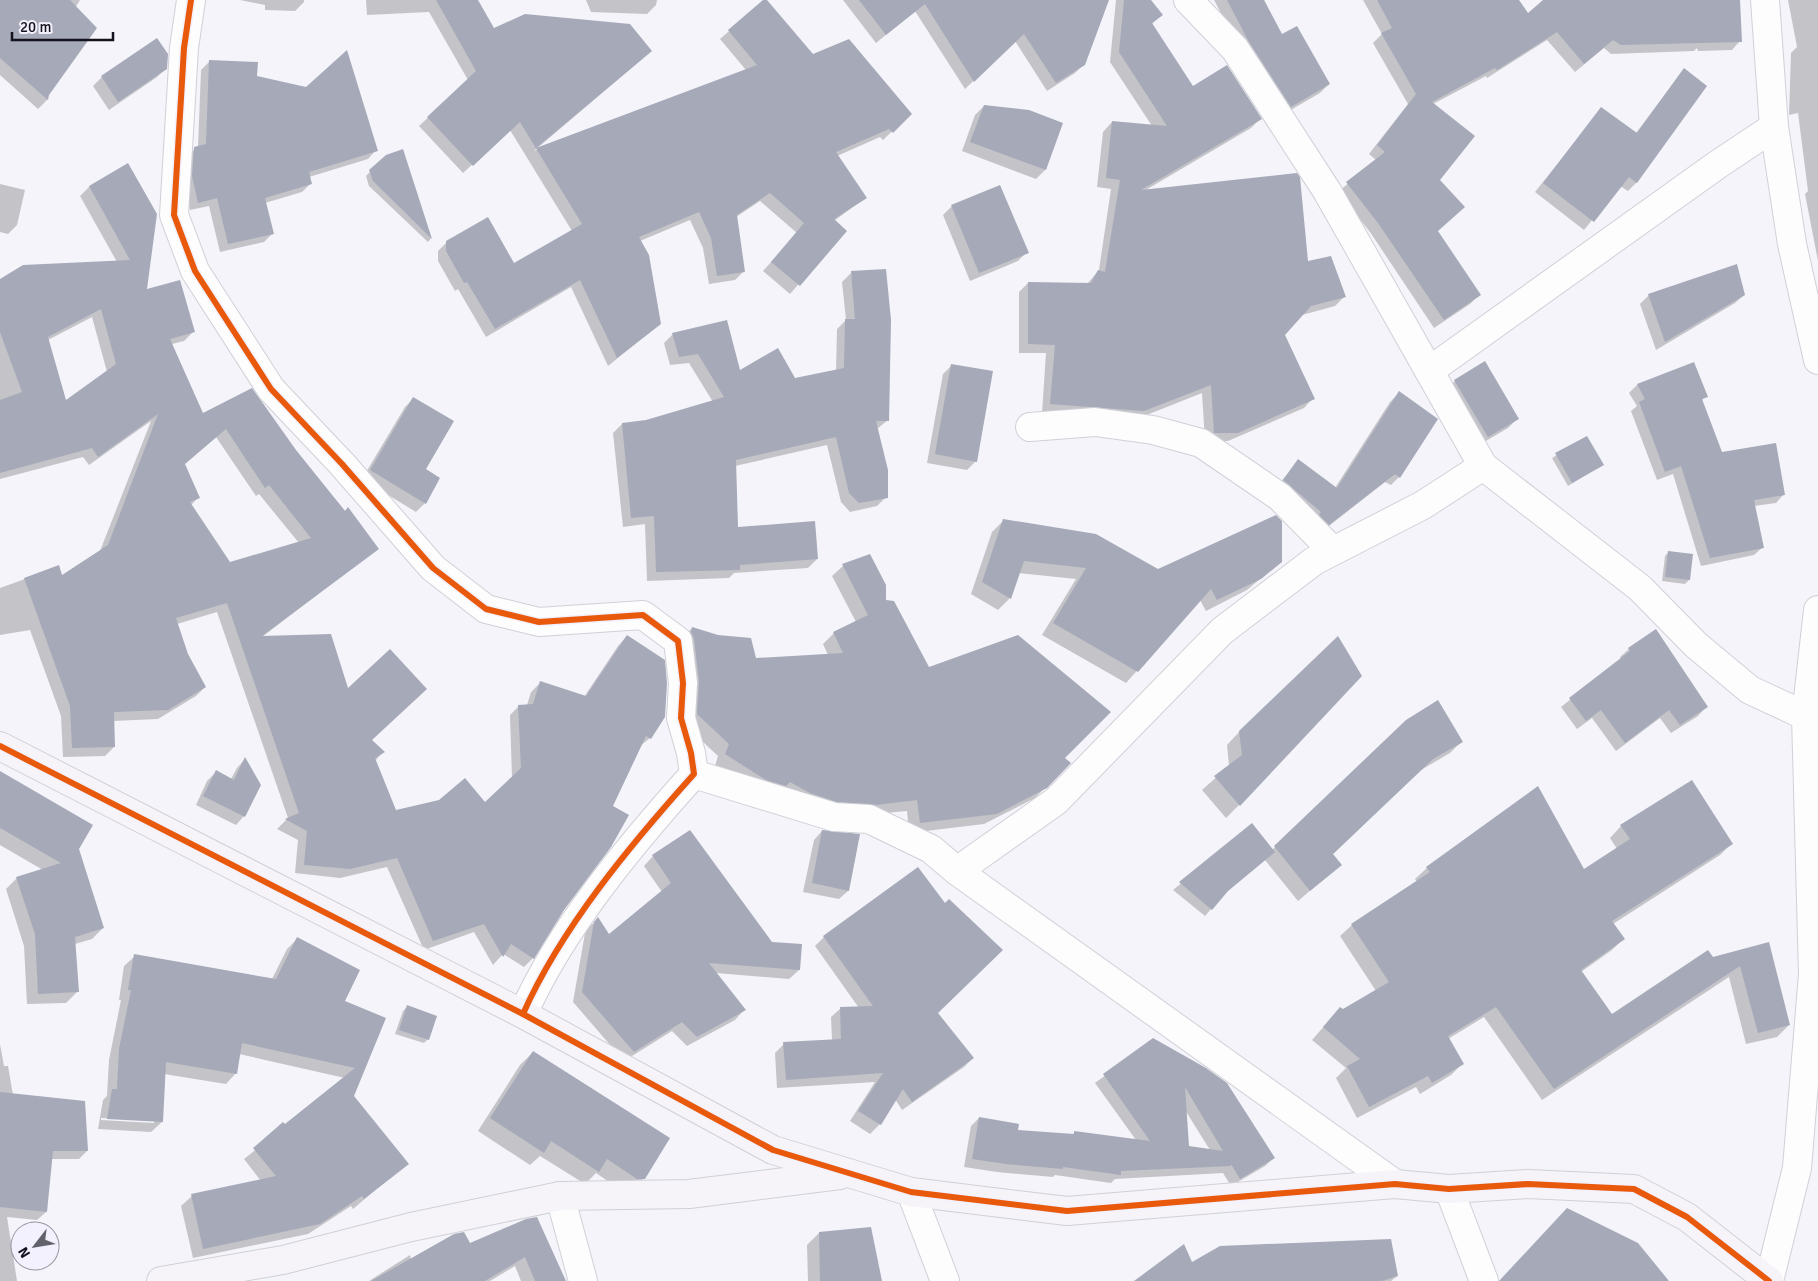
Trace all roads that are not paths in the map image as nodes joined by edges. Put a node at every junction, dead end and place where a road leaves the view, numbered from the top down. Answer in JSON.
{"nodes":[{"id":1,"x":191,"y":0,"type":"edge"},
{"id":2,"x":1188,"y":0,"type":"edge"},
{"id":3,"x":1766,"y":0,"type":"edge"},
{"id":4,"x":1774,"y":127,"type":"junction"},
{"id":5,"x":1818,"y":360,"type":"edge"},
{"id":6,"x":1429,"y":371,"type":"junction"},
{"id":7,"x":1030,"y":427,"type":"dead end"},
{"id":8,"x":1483,"y":466,"type":"junction"},
{"id":9,"x":1332,"y":550,"type":"junction"},
{"id":10,"x":1818,"y":610,"type":"edge"},
{"id":11,"x":1806,"y":716,"type":"junction"},
{"id":12,"x":0,"y":746,"type":"edge"},
{"id":13,"x":694,"y":774,"type":"junction"},
{"id":14,"x":957,"y":871,"type":"junction"},
{"id":15,"x":523,"y":1014,"type":"junction"},
{"id":16,"x":1808,"y":1171,"type":"edge"},
{"id":17,"x":852,"y":1174,"type":"junction"},
{"id":18,"x":1395,"y":1184,"type":"junction"},
{"id":19,"x":1449,"y":1190,"type":"junction"},
{"id":20,"x":911,"y":1192,"type":"junction"},
{"id":21,"x":560,"y":1196,"type":"junction"},
{"id":22,"x":161,"y":1281,"type":"edge"},
{"id":23,"x":583,"y":1281,"type":"edge"},
{"id":24,"x":945,"y":1281,"type":"edge"},
{"id":25,"x":1484,"y":1281,"type":"edge"},
{"id":26,"x":1769,"y":1281,"type":"edge"}],
"edges":[{"from":1,"to":13,"type":"street"},
{"from":2,"to":6,"type":"street"},
{"from":3,"to":4,"type":"street"},
{"from":4,"to":5,"type":"street"},
{"from":4,"to":6,"type":"street"},
{"from":6,"to":8,"type":"street"},
{"from":7,"to":9,"type":"street"},
{"from":8,"to":9,"type":"street"},
{"from":8,"to":11,"type":"street"},
{"from":9,"to":14,"type":"street"},
{"from":10,"to":11,"type":"street"},
{"from":11,"to":16,"type":"street"},
{"from":12,"to":15,"type":"street"},
{"from":13,"to":14,"type":"street"},
{"from":13,"to":15,"type":"street"},
{"from":14,"to":18,"type":"street"},
{"from":15,"to":17,"type":"street"},
{"from":16,"to":26,"type":"street"},
{"from":17,"to":20,"type":"street"},
{"from":17,"to":21,"type":"street"},
{"from":18,"to":19,"type":"street"},
{"from":18,"to":20,"type":"street"},
{"from":19,"to":25,"type":"street"},
{"from":19,"to":26,"type":"street"},
{"from":20,"to":24,"type":"street"},
{"from":21,"to":22,"type":"street"},
{"from":21,"to":23,"type":"street"}]}
